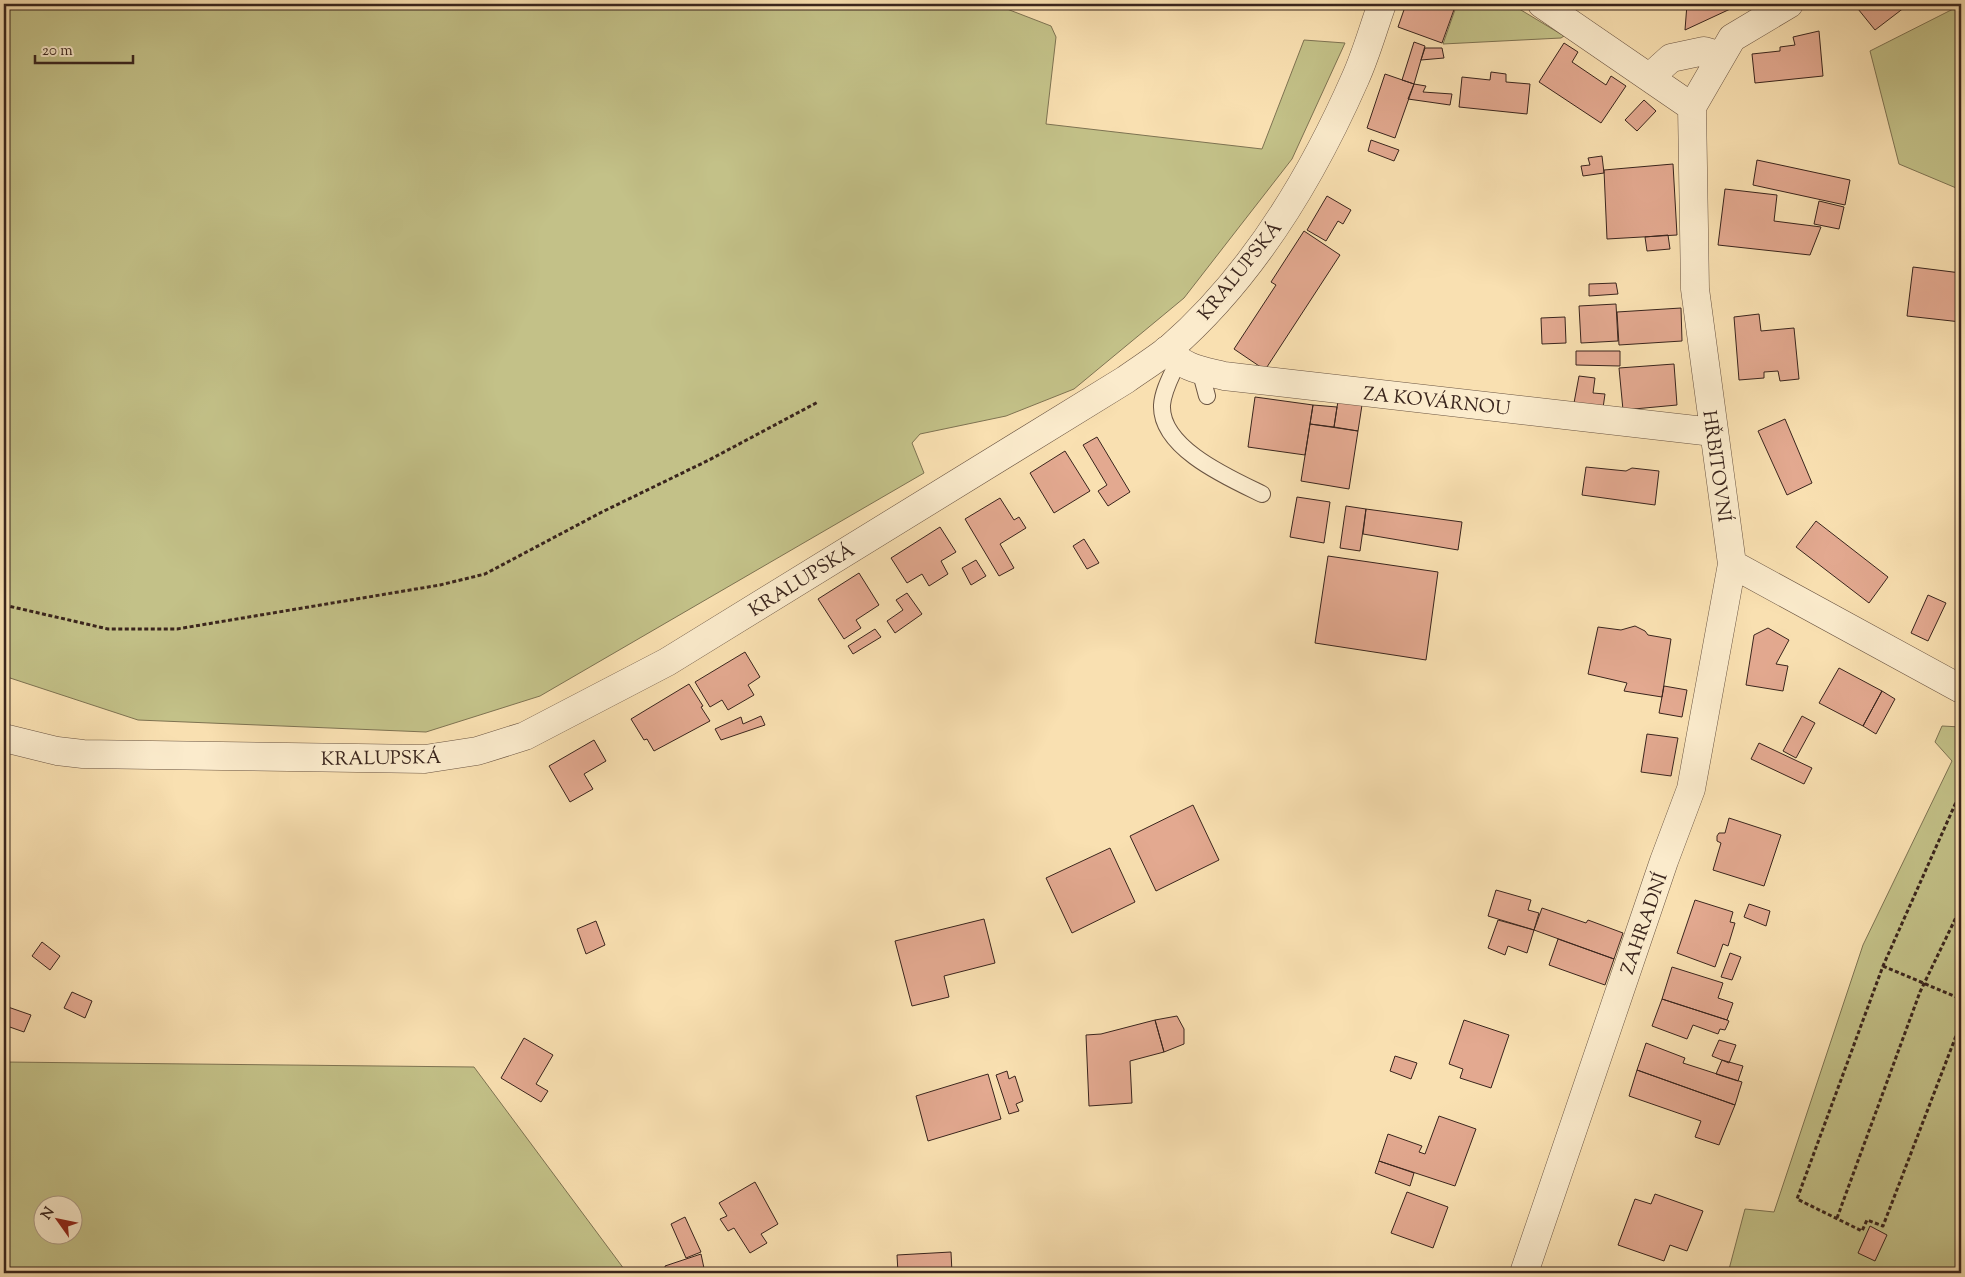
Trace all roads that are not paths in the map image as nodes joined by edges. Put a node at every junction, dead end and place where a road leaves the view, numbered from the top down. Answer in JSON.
{"nodes":[{"id":1,"x":1382,"y":4,"type":"edge"},
{"id":2,"x":1542,"y":4,"type":"edge"},
{"id":3,"x":1789,"y":4,"type":"edge"},
{"id":4,"x":1721,"y":56,"type":"junction"},
{"id":5,"x":1650,"y":78,"type":"junction"},
{"id":6,"x":1692,"y":107,"type":"junction"},
{"id":7,"x":1182,"y":360,"type":"junction"},
{"id":8,"x":1207,"y":396,"type":"dead end"},
{"id":9,"x":1713,"y":432,"type":"junction"},
{"id":10,"x":1262,"y":494,"type":"dead end"},
{"id":11,"x":1732,"y":564,"type":"junction"},
{"id":12,"x":1961,"y":689,"type":"edge"},
{"id":13,"x":4,"y":738,"type":"edge"},
{"id":14,"x":1524,"y":1273,"type":"edge"}],
"edges":[{"from":1,"to":7,"type":"street","name":"KRALUPSKÁ"},
{"from":2,"to":5,"type":"street"},
{"from":3,"to":4,"type":"street"},
{"from":4,"to":5,"type":"street"},
{"from":4,"to":6,"type":"street"},
{"from":5,"to":6,"type":"street"},
{"from":6,"to":9,"type":"street","name":"HŘBITOVNÍ"},
{"from":7,"to":8,"type":"lane"},
{"from":7,"to":9,"type":"street","name":"ZA KOVÁRNOU"},
{"from":7,"to":10,"type":"lane"},
{"from":7,"to":13,"type":"street","name":"KRALUPSKÁ"},
{"from":9,"to":11,"type":"street","name":"HŘBITOVNÍ"},
{"from":11,"to":12,"type":"street"},
{"from":11,"to":14,"type":"street","name":"ZAHRADNÍ"}]}
